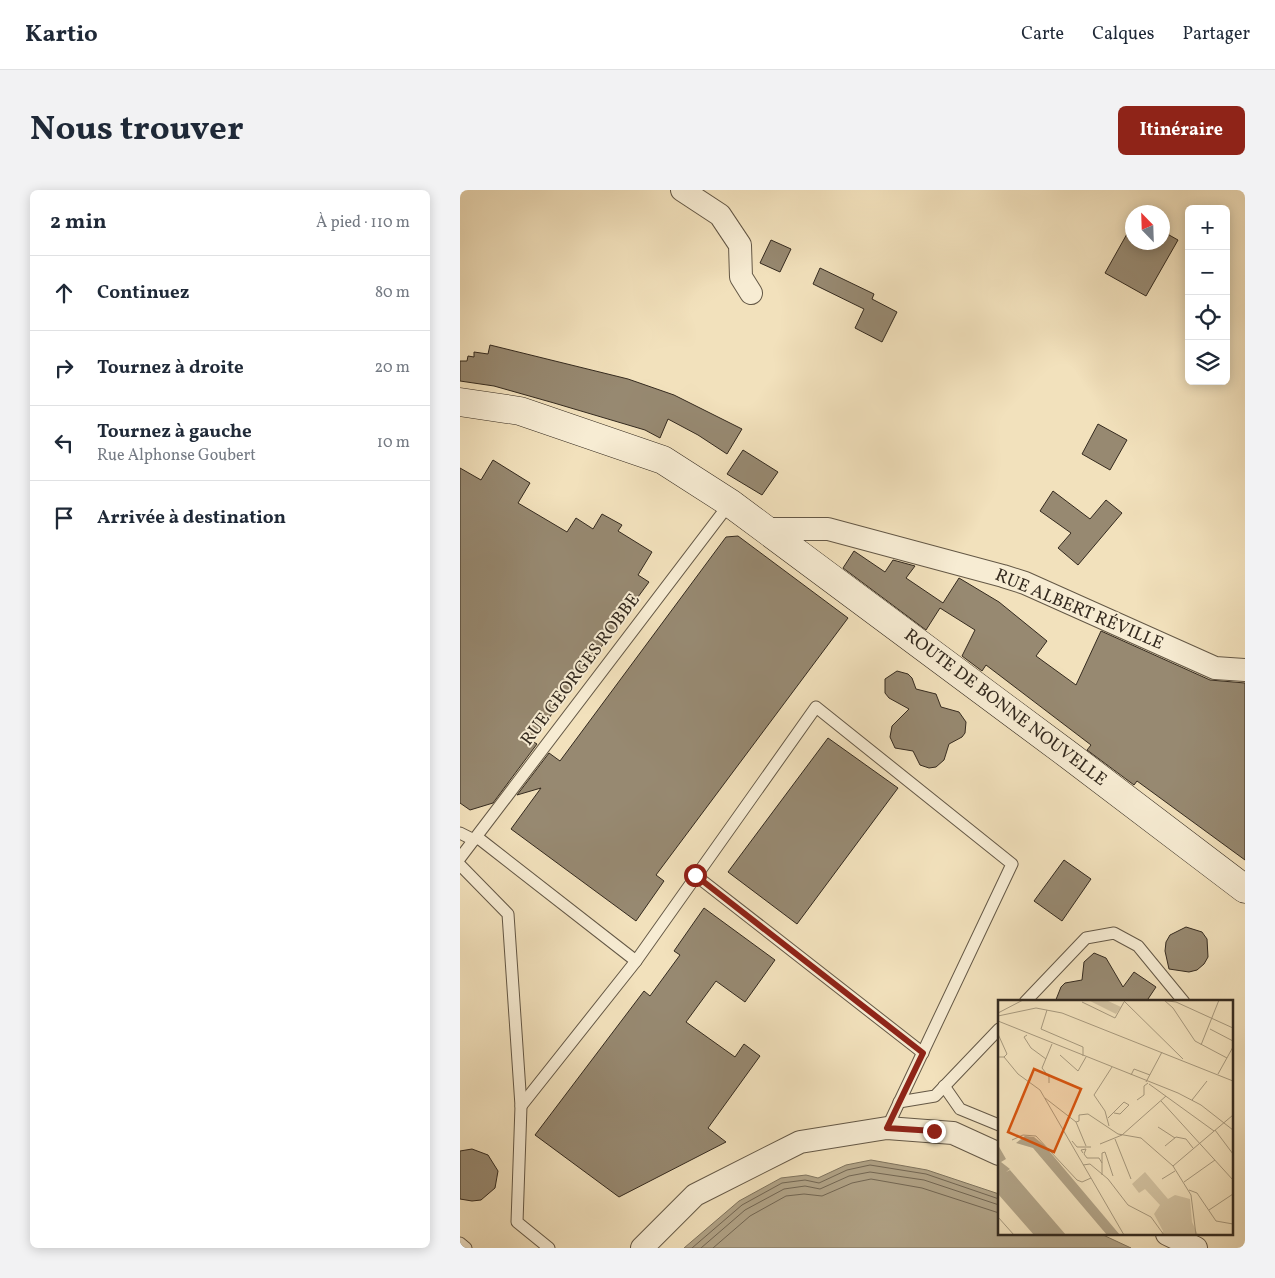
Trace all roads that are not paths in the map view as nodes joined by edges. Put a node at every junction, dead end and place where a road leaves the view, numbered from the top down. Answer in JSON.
{"nodes":[{"id":1,"x":682,"y":190,"type":"edge"},
{"id":2,"x":751,"y":293,"type":"dead end"},
{"id":3,"x":460,"y":402,"type":"edge"},
{"id":4,"x":730,"y":503,"type":"junction"},
{"id":5,"x":764,"y":529,"type":"junction"},
{"id":6,"x":1245,"y":670,"type":"edge"},
{"id":7,"x":460,"y":834,"type":"edge"},
{"id":8,"x":475,"y":839,"type":"junction"},
{"id":9,"x":460,"y":858,"type":"edge"},
{"id":10,"x":460,"y":865,"type":"edge"},
{"id":11,"x":695,"y":875,"type":"junction"},
{"id":12,"x":1245,"y":889,"type":"edge"},
{"id":13,"x":636,"y":961,"type":"junction"},
{"id":14,"x":1027,"y":1000,"type":"edge"},
{"id":15,"x":1182,"y":1000,"type":"edge"},
{"id":16,"x":998,"y":1030,"type":"edge"},
{"id":17,"x":923,"y":1053,"type":"junction"},
{"id":18,"x":944,"y":1086,"type":"junction"},
{"id":19,"x":900,"y":1102,"type":"junction"},
{"id":20,"x":522,"y":1106,"type":"junction"},
{"id":21,"x":998,"y":1125,"type":"edge"},
{"id":22,"x":887,"y":1128,"type":"junction"},
{"id":23,"x":998,"y":1154,"type":"edge"},
{"id":24,"x":1171,"y":1236,"type":"edge"},
{"id":25,"x":460,"y":1243,"type":"edge"},
{"id":26,"x":466,"y":1248,"type":"edge"},
{"id":27,"x":549,"y":1248,"type":"edge"},
{"id":28,"x":642,"y":1248,"type":"edge"},
{"id":29,"x":1196,"y":1248,"type":"edge"}],
"edges":[{"from":1,"to":2,"type":"street"},
{"from":3,"to":4,"type":"main road","name":"ROUTE DE BONNE NOUVELLE"},
{"from":4,"to":5,"type":"main road","name":"ROUTE DE BONNE NOUVELLE"},
{"from":4,"to":8,"type":"lane","name":"RUE GEORGES ROBBE"},
{"from":5,"to":6,"type":"street","name":"RUE ALBERT RÉVILLE"},
{"from":5,"to":12,"type":"main road","name":"ROUTE DE BONNE NOUVELLE"},
{"from":7,"to":8,"type":"lane"},
{"from":8,"to":9,"type":"lane","name":"RUE GEORGES ROBBE"},
{"from":8,"to":13,"type":"lane"},
{"from":10,"to":20,"type":"lane"},
{"from":11,"to":13,"type":"lane"},
{"from":11,"to":17,"type":"lane"},
{"from":11,"to":17,"type":"lane"},
{"from":13,"to":20,"type":"lane"},
{"from":14,"to":15,"type":"lane"},
{"from":16,"to":18,"type":"lane"},
{"from":17,"to":19,"type":"lane"},
{"from":18,"to":19,"type":"lane"},
{"from":18,"to":21,"type":"lane"},
{"from":19,"to":22,"type":"lane"},
{"from":20,"to":27,"type":"lane"},
{"from":22,"to":23,"type":"street"},
{"from":22,"to":28,"type":"street"},
{"from":24,"to":29,"type":"street"},
{"from":25,"to":26,"type":"lane"}]}
